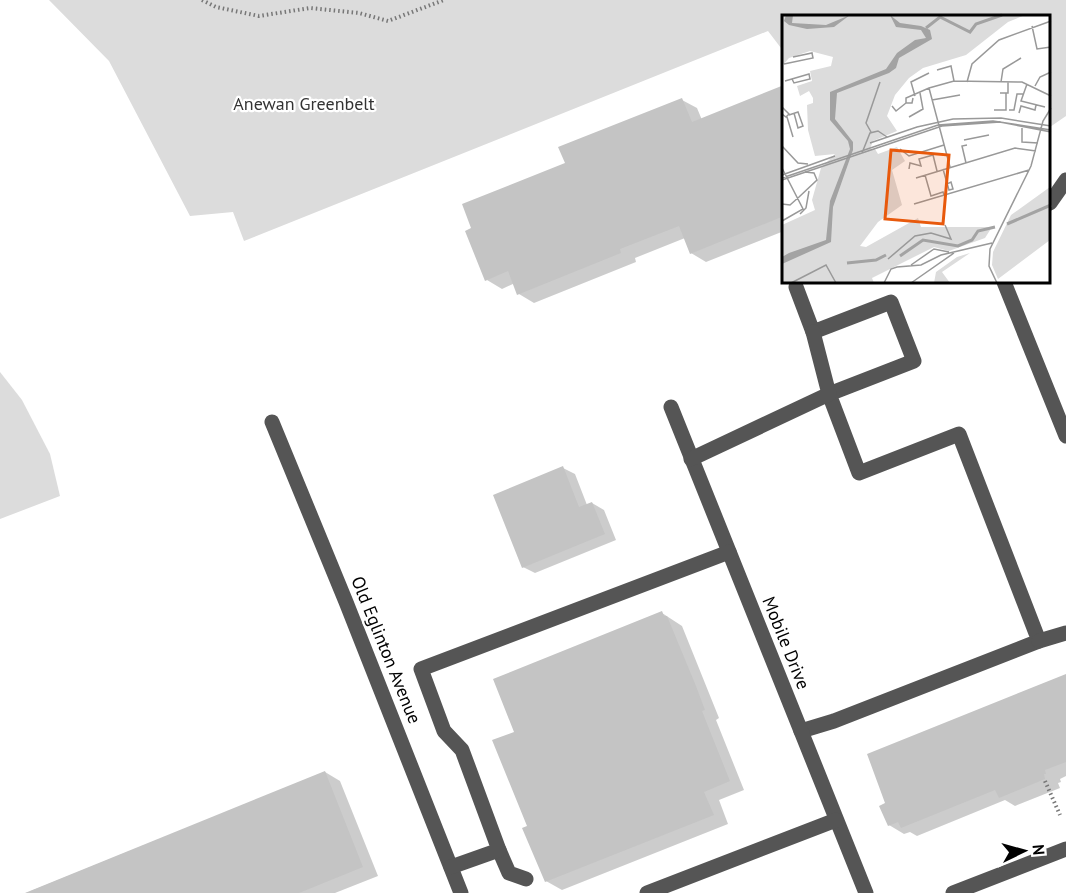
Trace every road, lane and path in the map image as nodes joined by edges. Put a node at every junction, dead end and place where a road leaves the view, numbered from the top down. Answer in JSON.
{"nodes":[{"id":1,"x":202,"y":0,"type":"edge"},
{"id":2,"x":444,"y":0,"type":"edge"},
{"id":3,"x":1066,"y":180,"type":"edge"},
{"id":4,"x":1051,"y":202,"type":"edge"},
{"id":5,"x":1005,"y":284,"type":"edge"},
{"id":6,"x":796,"y":287,"type":"dead end"},
{"id":7,"x":813,"y":332,"type":"junction"},
{"id":8,"x":829,"y":394,"type":"junction"},
{"id":9,"x":671,"y":407,"type":"dead end"},
{"id":10,"x":272,"y":422,"type":"dead end"},
{"id":11,"x":1066,"y":436,"type":"edge"},
{"id":12,"x":691,"y":459,"type":"junction"},
{"id":13,"x":729,"y":552,"type":"junction"},
{"id":14,"x":1066,"y":633,"type":"edge"},
{"id":15,"x":1039,"y":640,"type":"junction"},
{"id":16,"x":801,"y":731,"type":"junction"},
{"id":17,"x":1045,"y":781,"type":"dead end"},
{"id":18,"x":1060,"y":815,"type":"dead end"},
{"id":19,"x":836,"y":820,"type":"junction"},
{"id":20,"x":1066,"y":849,"type":"edge"},
{"id":21,"x":499,"y":850,"type":"junction"},
{"id":22,"x":451,"y":867,"type":"junction"},
{"id":23,"x":526,"y":879,"type":"dead end"},
{"id":24,"x":461,"y":893,"type":"edge"},
{"id":25,"x":647,"y":893,"type":"edge"},
{"id":26,"x":866,"y":893,"type":"edge"},
{"id":27,"x":952,"y":893,"type":"edge"}],
"edges":[{"from":1,"to":2,"type":"path"},
{"from":3,"to":4,"type":"street"},
{"from":5,"to":11,"type":"street"},
{"from":6,"to":7,"type":"street"},
{"from":7,"to":8,"type":"street"},
{"from":7,"to":8,"type":"street"},
{"from":8,"to":12,"type":"street"},
{"from":8,"to":15,"type":"street"},
{"from":9,"to":12,"type":"street","name":"Mobile Drive"},
{"from":10,"to":22,"type":"street","name":"Old Eglinton Avenue"},
{"from":12,"to":13,"type":"street","name":"Mobile Drive"},
{"from":13,"to":16,"type":"street","name":"Mobile Drive"},
{"from":13,"to":21,"type":"street"},
{"from":14,"to":15,"type":"street"},
{"from":15,"to":16,"type":"street"},
{"from":16,"to":19,"type":"street","name":"Mobile Drive"},
{"from":17,"to":18,"type":"path"},
{"from":19,"to":25,"type":"street"},
{"from":19,"to":26,"type":"street","name":"Mobile Drive"},
{"from":20,"to":27,"type":"street"},
{"from":21,"to":22,"type":"street"},
{"from":21,"to":23,"type":"street"},
{"from":22,"to":24,"type":"street","name":"Old Eglinton Avenue"}]}
